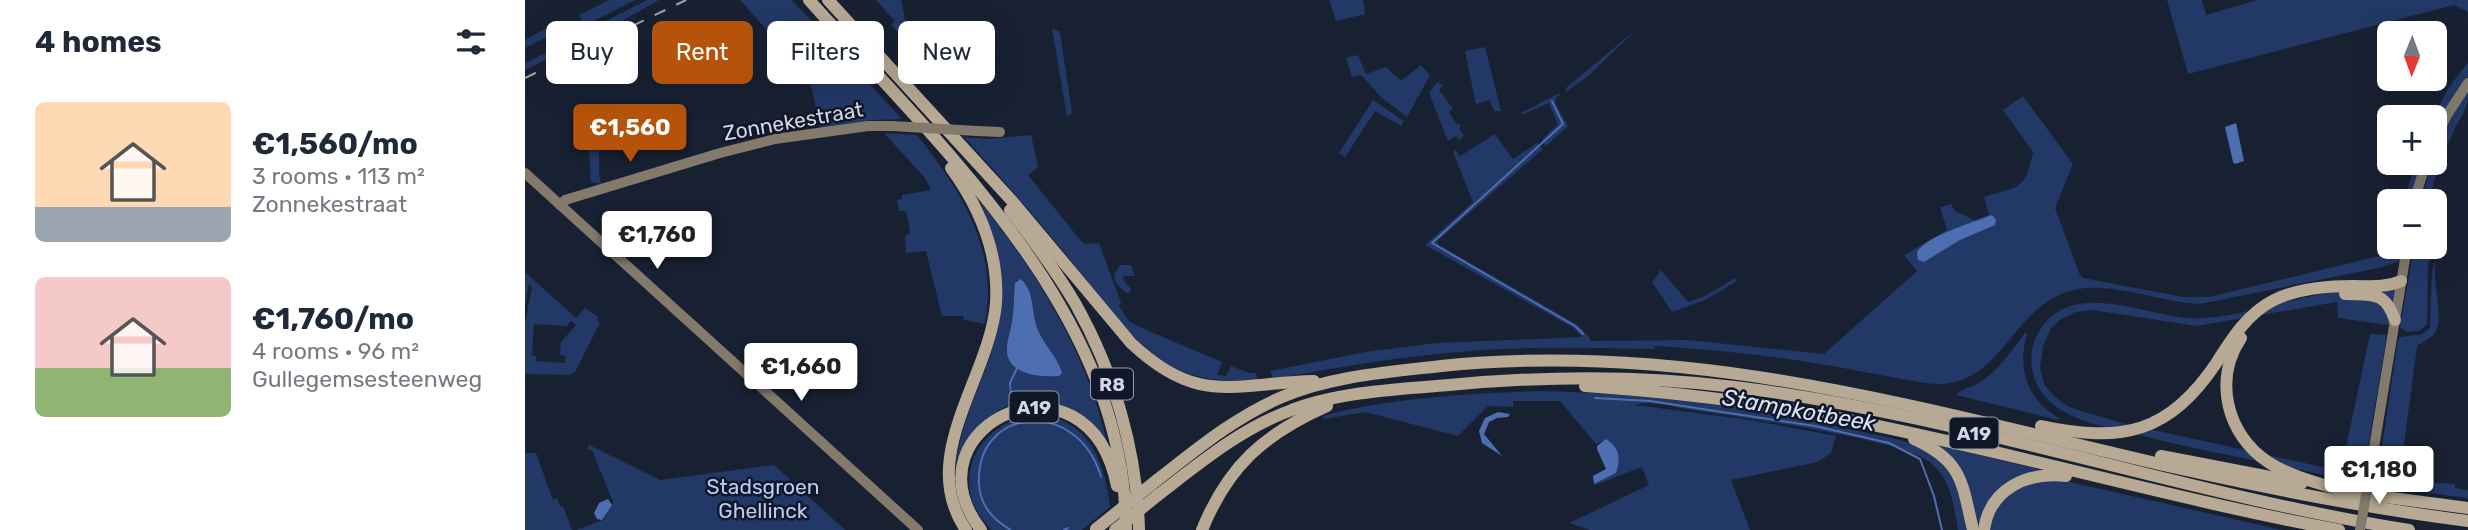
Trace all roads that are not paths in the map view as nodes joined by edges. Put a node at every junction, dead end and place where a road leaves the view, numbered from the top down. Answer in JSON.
{"nodes":[{"id":1,"x":809,"y":0,"type":"edge"},
{"id":2,"x":828,"y":0,"type":"edge"},
{"id":3,"x":2468,"y":83,"type":"edge"},
{"id":4,"x":893,"y":93,"type":"junction"},
{"id":5,"x":2447,"y":115,"type":"edge"},
{"id":6,"x":1000,"y":132,"type":"dead end"},
{"id":7,"x":965,"y":152,"type":"junction"},
{"id":8,"x":525,"y":173,"type":"edge"},
{"id":9,"x":560,"y":205,"type":"junction"},
{"id":10,"x":2405,"y":259,"type":"edge"},
{"id":11,"x":2401,"y":281,"type":"junction"},
{"id":12,"x":2395,"y":320,"type":"junction"},
{"id":13,"x":1533,"y":379,"type":"junction"},
{"id":14,"x":1332,"y":381,"type":"junction"},
{"id":15,"x":1348,"y":397,"type":"junction"},
{"id":16,"x":1954,"y":414,"type":"junction"},
{"id":17,"x":1892,"y":429,"type":"junction"},
{"id":18,"x":2078,"y":443,"type":"junction"},
{"id":19,"x":2113,"y":481,"type":"junction"},
{"id":20,"x":2348,"y":492,"type":"junction"},
{"id":21,"x":2465,"y":507,"type":"edge"},
{"id":22,"x":2468,"y":521,"type":"edge"},
{"id":23,"x":1095,"y":529,"type":"edge"},
{"id":24,"x":918,"y":530,"type":"edge"},
{"id":25,"x":966,"y":530,"type":"edge"},
{"id":26,"x":981,"y":530,"type":"edge"},
{"id":27,"x":1115,"y":530,"type":"edge"},
{"id":28,"x":1124,"y":530,"type":"edge"},
{"id":29,"x":1139,"y":530,"type":"edge"},
{"id":30,"x":1202,"y":530,"type":"edge"},
{"id":31,"x":1973,"y":530,"type":"edge"},
{"id":32,"x":1983,"y":530,"type":"edge"},
{"id":33,"x":2339,"y":530,"type":"edge"},
{"id":34,"x":2360,"y":530,"type":"edge"},
{"id":35,"x":2409,"y":530,"type":"edge"}],
"edges":[{"from":1,"to":4,"type":"highway","number":"R8"},
{"from":2,"to":7,"type":"highway","number":"R8"},
{"from":3,"to":5,"type":"street"},
{"from":4,"to":25,"type":"highway"},
{"from":4,"to":28,"type":"highway","number":"R8"},
{"from":6,"to":9,"type":"street","name":"Zonnekestraat","bridge":true},
{"from":7,"to":14,"type":"highway"},
{"from":7,"to":29,"type":"highway","number":"R8"},
{"from":8,"to":9,"type":"street"},
{"from":9,"to":24,"type":"street"},
{"from":10,"to":11,"type":"street"},
{"from":11,"to":12,"type":"street"},
{"from":11,"to":16,"type":"highway"},
{"from":12,"to":20,"type":"highway"},
{"from":12,"to":34,"type":"street","bridge":true},
{"from":13,"to":15,"type":"highway","number":"A19"},
{"from":13,"to":17,"type":"highway"},
{"from":13,"to":35,"type":"highway","number":"A19"},
{"from":14,"to":16,"type":"highway","number":"A19"},
{"from":14,"to":23,"type":"highway","bridge":true},
{"from":15,"to":27,"type":"highway","number":"A19","bridge":true},
{"from":15,"to":30,"type":"highway"},
{"from":16,"to":18,"type":"highway","number":"A19"},
{"from":17,"to":19,"type":"highway"},
{"from":17,"to":31,"type":"highway"},
{"from":18,"to":20,"type":"highway"},
{"from":18,"to":22,"type":"highway","number":"A19"},
{"from":19,"to":32,"type":"highway"},
{"from":19,"to":33,"type":"highway"},
{"from":20,"to":21,"type":"highway"},
{"from":26,"to":28,"type":"highway","number":"A19"}]}
